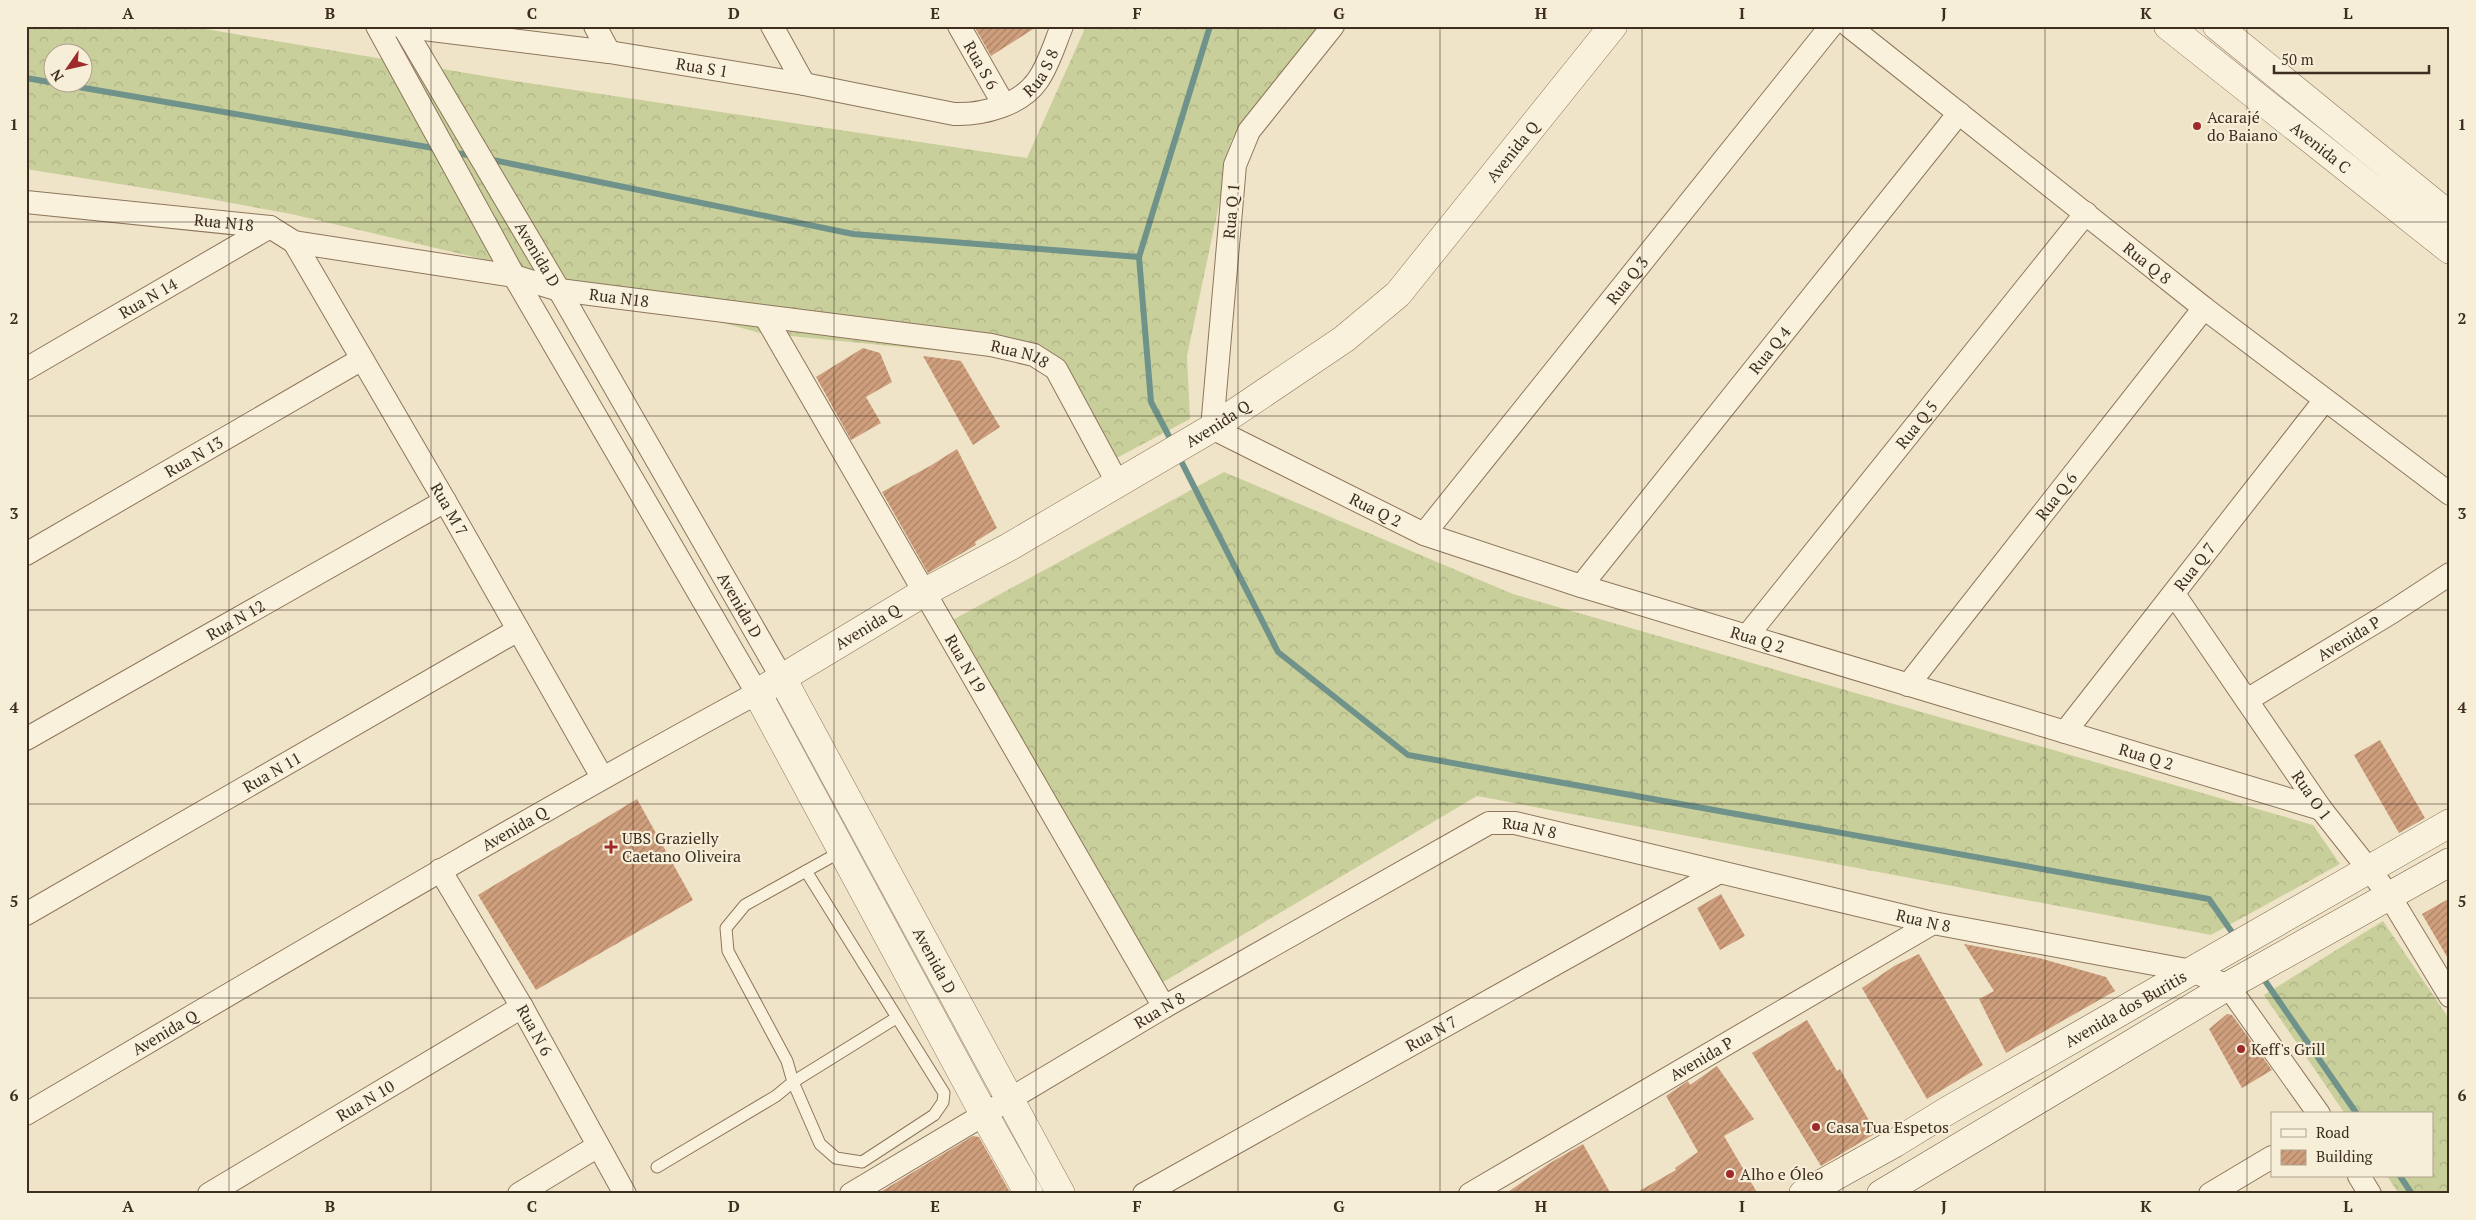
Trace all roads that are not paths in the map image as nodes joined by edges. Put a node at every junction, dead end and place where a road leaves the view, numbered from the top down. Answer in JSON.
{"nodes":[{"id":1,"x":377,"y":26,"type":"edge"},
{"id":2,"x":595,"y":26,"type":"edge"},
{"id":3,"x":772,"y":26,"type":"edge"},
{"id":4,"x":959,"y":26,"type":"edge"},
{"id":5,"x":1062,"y":26,"type":"edge"},
{"id":6,"x":1334,"y":26,"type":"edge"},
{"id":7,"x":1613,"y":26,"type":"edge"},
{"id":8,"x":1831,"y":26,"type":"edge"},
{"id":9,"x":1849,"y":26,"type":"edge"},
{"id":10,"x":2168,"y":26,"type":"edge"},
{"id":11,"x":2217,"y":26,"type":"edge"},
{"id":12,"x":402,"y":27,"type":"edge"},
{"id":13,"x":609,"y":52,"type":"junction"},
{"id":14,"x":804,"y":84,"type":"junction"},
{"id":15,"x":1004,"y":105,"type":"junction"},
{"id":16,"x":1959,"y":112,"type":"junction"},
{"id":17,"x":26,"y":202,"type":"edge"},
{"id":18,"x":2086,"y":213,"type":"junction"},
{"id":19,"x":2450,"y":216,"type":"edge"},
{"id":20,"x":270,"y":228,"type":"junction"},
{"id":21,"x":294,"y":242,"type":"junction"},
{"id":22,"x":2450,"y":250,"type":"edge"},
{"id":23,"x":514,"y":276,"type":"junction"},
{"id":24,"x":559,"y":290,"type":"junction"},
{"id":25,"x":2204,"y":308,"type":"junction"},
{"id":26,"x":766,"y":318,"type":"junction"},
{"id":27,"x":362,"y":359,"type":"junction"},
{"id":28,"x":26,"y":369,"type":"edge"},
{"id":29,"x":2324,"y":401,"type":"junction"},
{"id":30,"x":1212,"y":428,"type":"junction"},
{"id":31,"x":1118,"y":482,"type":"junction"},
{"id":32,"x":2450,"y":494,"type":"edge"},
{"id":33,"x":445,"y":501,"type":"junction"},
{"id":34,"x":1424,"y":534,"type":"junction"},
{"id":35,"x":26,"y":554,"type":"edge"},
{"id":36,"x":2450,"y":574,"type":"edge"},
{"id":37,"x":1581,"y":586,"type":"junction"},
{"id":38,"x":923,"y":593,"type":"junction"},
{"id":39,"x":2174,"y":594,"type":"junction"},
{"id":40,"x":518,"y":630,"type":"junction"},
{"id":41,"x":1747,"y":636,"type":"junction"},
{"id":42,"x":782,"y":678,"type":"junction"},
{"id":43,"x":1908,"y":684,"type":"junction"},
{"id":44,"x":757,"y":693,"type":"junction"},
{"id":45,"x":2246,"y":700,"type":"junction"},
{"id":46,"x":2065,"y":732,"type":"junction"},
{"id":47,"x":26,"y":739,"type":"edge"},
{"id":48,"x":602,"y":777,"type":"junction"},
{"id":49,"x":2321,"y":809,"type":"junction"},
{"id":50,"x":2450,"y":823,"type":"edge"},
{"id":51,"x":842,"y":851,"type":"junction"},
{"id":52,"x":2450,"y":862,"type":"edge"},
{"id":53,"x":2371,"y":869,"type":"junction"},
{"id":54,"x":440,"y":870,"type":"junction"},
{"id":55,"x":806,"y":871,"type":"junction"},
{"id":56,"x":1718,"y":873,"type":"junction"},
{"id":57,"x":2389,"y":895,"type":"junction"},
{"id":58,"x":26,"y":914,"type":"edge"},
{"id":59,"x":1933,"y":923,"type":"junction"},
{"id":60,"x":2192,"y":971,"type":"junction"},
{"id":61,"x":2237,"y":982,"type":"junction"},
{"id":62,"x":2450,"y":996,"type":"edge"},
{"id":63,"x":522,"y":1007,"type":"junction"},
{"id":64,"x":1164,"y":1007,"type":"junction"},
{"id":65,"x":896,"y":1018,"type":"junction"},
{"id":66,"x":793,"y":1082,"type":"junction"},
{"id":67,"x":1011,"y":1099,"type":"junction"},
{"id":68,"x":2317,"y":1112,"type":"edge"},
{"id":69,"x":26,"y":1114,"type":"edge"},
{"id":70,"x":985,"y":1116,"type":"junction"},
{"id":71,"x":598,"y":1146,"type":"junction"},
{"id":72,"x":2271,"y":1158,"type":"edge"},
{"id":73,"x":657,"y":1167,"type":"dead end"},
{"id":74,"x":2360,"y":1178,"type":"edge"},
{"id":75,"x":209,"y":1194,"type":"edge"},
{"id":76,"x":519,"y":1194,"type":"edge"},
{"id":77,"x":625,"y":1194,"type":"edge"},
{"id":78,"x":851,"y":1194,"type":"edge"},
{"id":79,"x":1029,"y":1194,"type":"edge"},
{"id":80,"x":1061,"y":1194,"type":"edge"},
{"id":81,"x":1144,"y":1194,"type":"edge"},
{"id":82,"x":1470,"y":1194,"type":"edge"},
{"id":83,"x":1803,"y":1194,"type":"edge"},
{"id":84,"x":1881,"y":1194,"type":"edge"},
{"id":85,"x":2210,"y":1194,"type":"edge"},
{"id":86,"x":2370,"y":1194,"type":"edge"}],
"edges":[{"from":1,"to":23,"type":"street","name":"Avenida D"},
{"from":2,"to":13,"type":"street"},
{"from":3,"to":14,"type":"street"},
{"from":4,"to":15,"type":"street","name":"Rua S 6"},
{"from":5,"to":15,"type":"street","name":"Rua S 8"},
{"from":6,"to":30,"type":"street","name":"Rua Q 1"},
{"from":7,"to":30,"type":"street","name":"Avenida Q"},
{"from":8,"to":34,"type":"street","name":"Rua Q 3"},
{"from":9,"to":16,"type":"street","name":"Rua Q 8"},
{"from":10,"to":22,"type":"street","name":"Avenida C"},
{"from":11,"to":19,"type":"street","name":"Avenida C"},
{"from":12,"to":13,"type":"street","name":"Rua S 1"},
{"from":12,"to":24,"type":"street","name":"Avenida D"},
{"from":13,"to":14,"type":"street","name":"Rua S 1"},
{"from":14,"to":15,"type":"street","name":"Rua S 1"},
{"from":16,"to":18,"type":"street","name":"Rua Q 8"},
{"from":16,"to":37,"type":"street","name":"Rua Q 4"},
{"from":17,"to":20,"type":"street","name":"Rua N18"},
{"from":18,"to":25,"type":"street","name":"Rua Q 8"},
{"from":18,"to":41,"type":"street","name":"Rua Q 5"},
{"from":20,"to":21,"type":"street","name":"Rua N18"},
{"from":20,"to":28,"type":"street","name":"Rua N 14"},
{"from":21,"to":23,"type":"street","name":"Rua N18"},
{"from":21,"to":27,"type":"street","name":"Rua M 7"},
{"from":23,"to":24,"type":"street","name":"Rua N18"},
{"from":23,"to":44,"type":"street","name":"Avenida D"},
{"from":24,"to":26,"type":"street","name":"Rua N18"},
{"from":24,"to":42,"type":"street","name":"Avenida D"},
{"from":25,"to":29,"type":"street","name":"Rua Q 8"},
{"from":25,"to":43,"type":"street","name":"Rua Q 6"},
{"from":26,"to":31,"type":"street","name":"Rua N18"},
{"from":26,"to":38,"type":"street","name":"Rua N 19"},
{"from":27,"to":33,"type":"street","name":"Rua M 7"},
{"from":27,"to":35,"type":"street","name":"Rua N 13"},
{"from":29,"to":32,"type":"street","name":"Rua Q 8"},
{"from":29,"to":39,"type":"street","name":"Rua Q 7"},
{"from":30,"to":31,"type":"street","name":"Avenida Q"},
{"from":30,"to":34,"type":"street","name":"Rua Q 2"},
{"from":31,"to":38,"type":"street","name":"Avenida Q"},
{"from":33,"to":40,"type":"street","name":"Rua M 7"},
{"from":33,"to":47,"type":"street","name":"Rua N 12"},
{"from":34,"to":37,"type":"street","name":"Rua Q 2"},
{"from":36,"to":45,"type":"street","name":"Avenida P"},
{"from":37,"to":41,"type":"street","name":"Rua Q 2"},
{"from":38,"to":42,"type":"street","name":"Avenida Q"},
{"from":38,"to":64,"type":"street","name":"Rua N 19"},
{"from":39,"to":45,"type":"street","name":"Rua O 1"},
{"from":39,"to":46,"type":"street","name":"Rua Q 7"},
{"from":40,"to":48,"type":"street","name":"Rua M 7"},
{"from":40,"to":58,"type":"street","name":"Rua N 11"},
{"from":41,"to":43,"type":"street","name":"Rua Q 2"},
{"from":42,"to":44,"type":"street","name":"Avenida Q"},
{"from":42,"to":67,"type":"street","name":"Avenida D"},
{"from":43,"to":46,"type":"street","name":"Rua Q 2"},
{"from":44,"to":48,"type":"street","name":"Avenida Q"},
{"from":44,"to":51,"type":"street","name":"Avenida D"},
{"from":45,"to":49,"type":"street","name":"Rua O 1"},
{"from":46,"to":49,"type":"street","name":"Rua Q 2"},
{"from":48,"to":54,"type":"street","name":"Avenida Q"},
{"from":49,"to":53,"type":"street","name":"Rua O 1"},
{"from":50,"to":53,"type":"street","name":"Avenida dos Buritis"},
{"from":51,"to":55,"type":"lane"},
{"from":51,"to":70,"type":"street","name":"Avenida D"},
{"from":52,"to":57,"type":"street","name":"Avenida dos Buritis"},
{"from":53,"to":57,"type":"street","name":"Rua O 1"},
{"from":53,"to":60,"type":"street","name":"Avenida dos Buritis"},
{"from":54,"to":63,"type":"street","name":"Rua N 6"},
{"from":54,"to":69,"type":"street","name":"Avenida Q"},
{"from":55,"to":65,"type":"lane"},
{"from":55,"to":66,"type":"lane"},
{"from":56,"to":59,"type":"street","name":"Rua N 8"},
{"from":56,"to":64,"type":"street","name":"Rua N 8"},
{"from":56,"to":81,"type":"street","name":"Rua N 7"},
{"from":57,"to":61,"type":"street","name":"Avenida dos Buritis"},
{"from":57,"to":62,"type":"street","name":"Rua O 1"},
{"from":59,"to":60,"type":"street","name":"Rua N 8"},
{"from":59,"to":82,"type":"street","name":"Avenida P"},
{"from":60,"to":61,"type":"street","name":"Rua N 8"},
{"from":60,"to":83,"type":"street","name":"Avenida dos Buritis"},
{"from":61,"to":68,"type":"street"},
{"from":61,"to":84,"type":"street","name":"Avenida dos Buritis"},
{"from":63,"to":71,"type":"street","name":"Rua N 6"},
{"from":63,"to":75,"type":"street","name":"Rua N 10"},
{"from":64,"to":67,"type":"street","name":"Rua N 8"},
{"from":65,"to":66,"type":"lane"},
{"from":65,"to":66,"type":"lane"},
{"from":66,"to":73,"type":"lane"},
{"from":67,"to":70,"type":"street","name":"Rua N 8"},
{"from":67,"to":80,"type":"street","name":"Avenida D"},
{"from":70,"to":78,"type":"street","name":"Rua N 8"},
{"from":70,"to":79,"type":"street","name":"Avenida D"},
{"from":71,"to":76,"type":"street"},
{"from":71,"to":77,"type":"street","name":"Rua N 6"},
{"from":72,"to":85,"type":"street"},
{"from":74,"to":86,"type":"street"}]}
